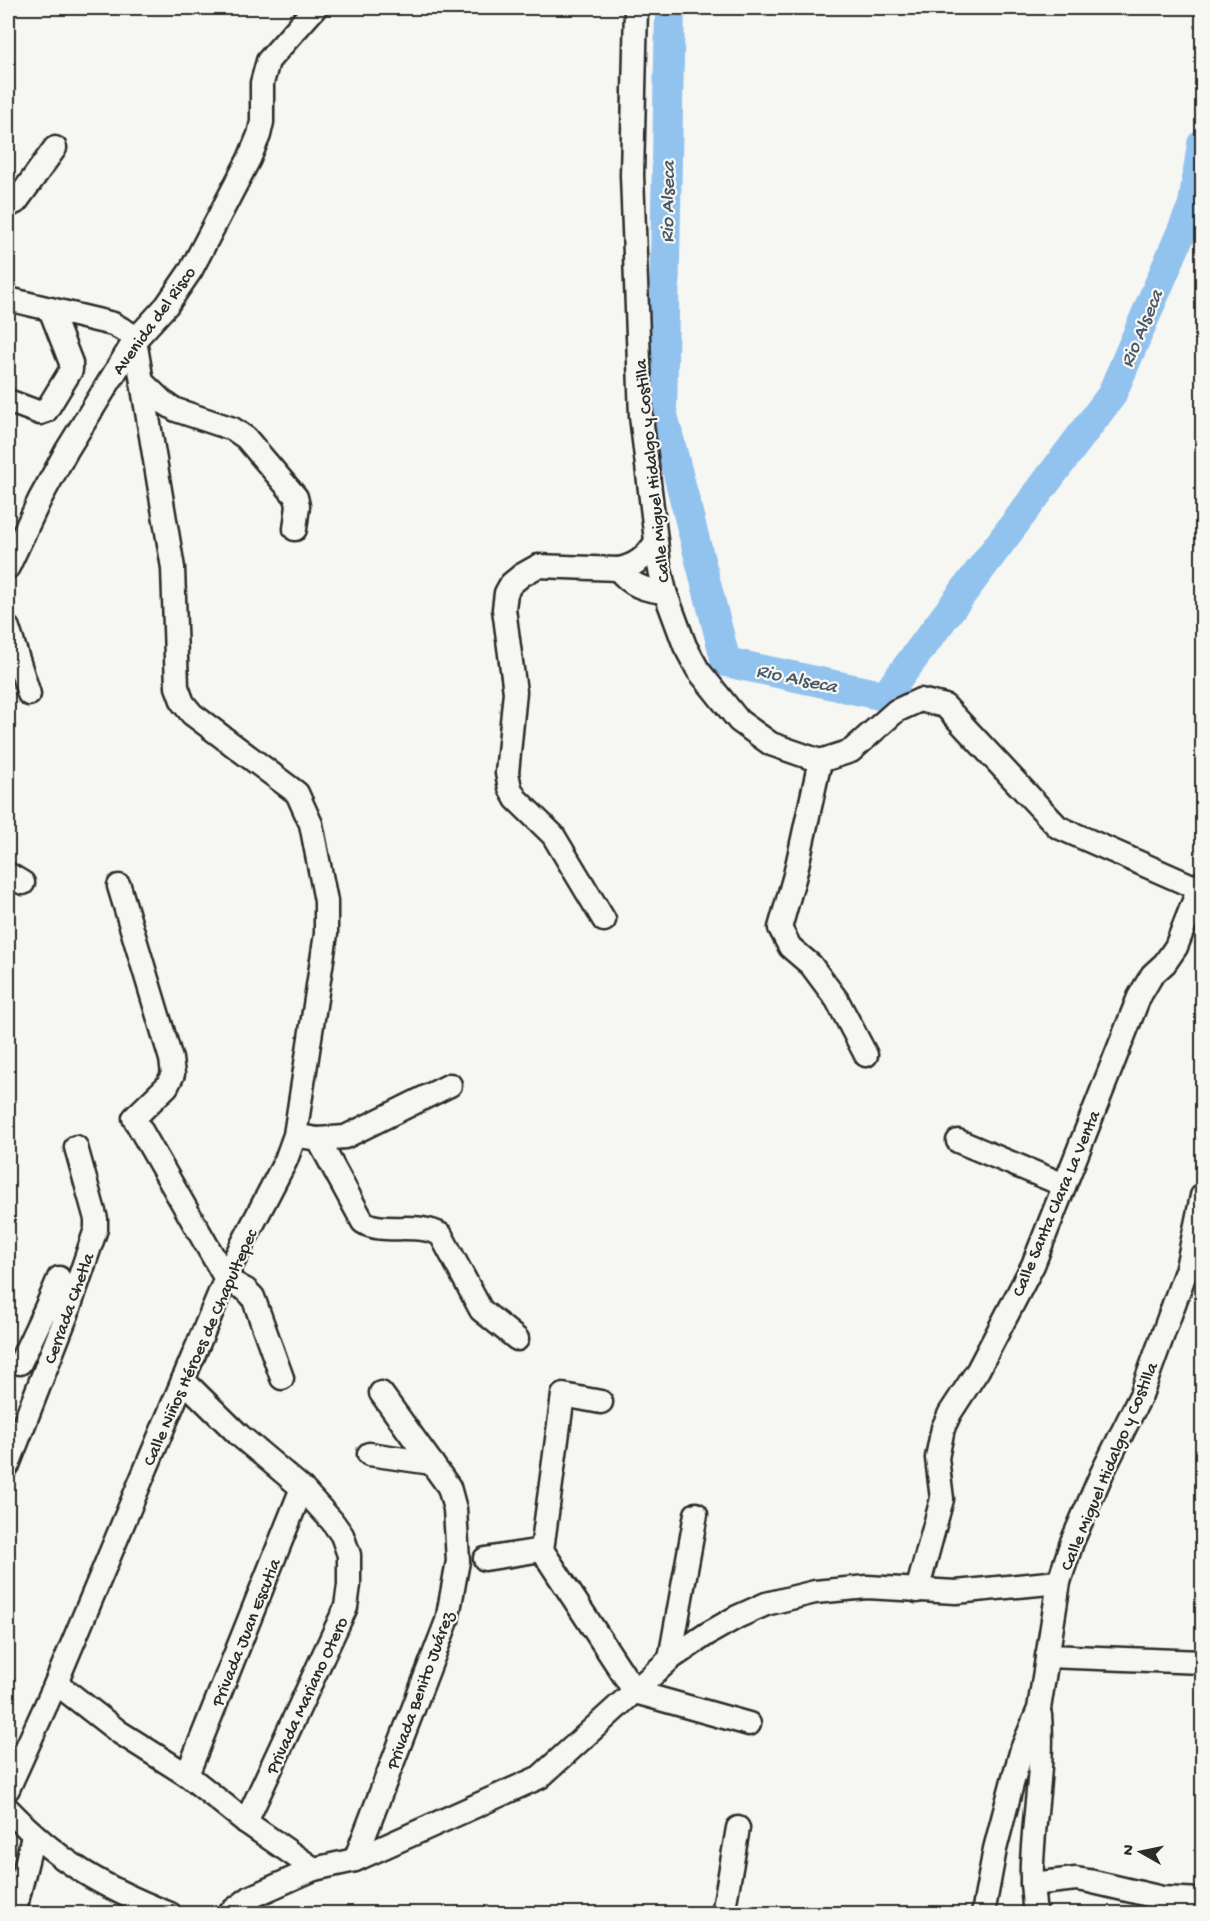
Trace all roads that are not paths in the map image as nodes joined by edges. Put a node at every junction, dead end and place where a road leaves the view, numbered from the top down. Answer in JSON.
{"nodes":[{"id":1,"x":315,"y":8,"type":"edge"},
{"id":2,"x":636,"y":8,"type":"edge"},
{"id":3,"x":55,"y":148,"type":"dead end"},
{"id":4,"x":8,"y":206,"type":"edge"},
{"id":5,"x":8,"y":298,"type":"edge"},
{"id":6,"x":50,"y":309,"type":"junction"},
{"id":7,"x":135,"y":340,"type":"junction"},
{"id":8,"x":142,"y":382,"type":"junction"},
{"id":9,"x":8,"y":401,"type":"edge"},
{"id":10,"x":296,"y":530,"type":"dead end"},
{"id":11,"x":656,"y":542,"type":"junction"},
{"id":12,"x":9,"y":560,"type":"edge"},
{"id":13,"x":618,"y":569,"type":"junction"},
{"id":14,"x":665,"y":592,"type":"junction"},
{"id":15,"x":8,"y":628,"type":"edge"},
{"id":16,"x":29,"y":694,"type":"dead end"},
{"id":17,"x":820,"y":761,"type":"junction"},
{"id":18,"x":119,"y":886,"type":"dead end"},
{"id":19,"x":1201,"y":888,"type":"edge"},
{"id":20,"x":604,"y":920,"type":"dead end"},
{"id":21,"x":866,"y":1055,"type":"dead end"},
{"id":22,"x":450,"y":1084,"type":"dead end"},
{"id":23,"x":295,"y":1135,"type":"junction"},
{"id":24,"x":318,"y":1139,"type":"junction"},
{"id":25,"x":958,"y":1141,"type":"dead end"},
{"id":26,"x":76,"y":1147,"type":"dead end"},
{"id":27,"x":1064,"y":1185,"type":"junction"},
{"id":28,"x":1203,"y":1196,"type":"edge"},
{"id":29,"x":1195,"y":1271,"type":"edge"},
{"id":30,"x":59,"y":1278,"type":"dead end"},
{"id":31,"x":226,"y":1279,"type":"junction"},
{"id":32,"x":57,"y":1310,"type":"junction"},
{"id":33,"x":517,"y":1339,"type":"dead end"},
{"id":34,"x":20,"y":1363,"type":"dead end"},
{"id":35,"x":282,"y":1378,"type":"dead end"},
{"id":36,"x":183,"y":1380,"type":"junction"},
{"id":37,"x":381,"y":1393,"type":"dead end"},
{"id":38,"x":601,"y":1402,"type":"dead end"},
{"id":39,"x":369,"y":1454,"type":"dead end"},
{"id":40,"x":432,"y":1463,"type":"junction"},
{"id":41,"x":8,"y":1465,"type":"edge"},
{"id":42,"x":302,"y":1488,"type":"junction"},
{"id":43,"x":696,"y":1514,"type":"dead end"},
{"id":44,"x":542,"y":1550,"type":"junction"},
{"id":45,"x":485,"y":1559,"type":"dead end"},
{"id":46,"x":1059,"y":1582,"type":"junction"},
{"id":47,"x":917,"y":1591,"type":"junction"},
{"id":48,"x":1047,"y":1656,"type":"junction"},
{"id":49,"x":670,"y":1659,"type":"junction"},
{"id":50,"x":1203,"y":1662,"type":"edge"},
{"id":51,"x":56,"y":1683,"type":"junction"},
{"id":52,"x":634,"y":1692,"type":"junction"},
{"id":53,"x":1039,"y":1709,"type":"junction"},
{"id":54,"x":749,"y":1724,"type":"dead end"},
{"id":55,"x":187,"y":1776,"type":"junction"},
{"id":56,"x":8,"y":1790,"type":"edge"},
{"id":57,"x":8,"y":1809,"type":"edge"},
{"id":58,"x":246,"y":1822,"type":"junction"},
{"id":59,"x":738,"y":1828,"type":"dead end"},
{"id":60,"x":33,"y":1836,"type":"junction"},
{"id":61,"x":355,"y":1860,"type":"junction"},
{"id":62,"x":314,"y":1869,"type":"junction"},
{"id":63,"x":1032,"y":1884,"type":"junction"},
{"id":64,"x":1203,"y":1900,"type":"edge"},
{"id":65,"x":14,"y":1914,"type":"edge"},
{"id":66,"x":170,"y":1914,"type":"edge"},
{"id":67,"x":228,"y":1914,"type":"edge"},
{"id":68,"x":723,"y":1914,"type":"edge"},
{"id":69,"x":983,"y":1914,"type":"edge"},
{"id":70,"x":1035,"y":1914,"type":"edge"}],
"edges":[{"from":1,"to":7,"type":"street","name":"Avenida del Risco"},
{"from":2,"to":11,"type":"street","name":"Calle Miguel Hidalgo y Costilla"},
{"from":3,"to":4,"type":"street"},
{"from":5,"to":6,"type":"street"},
{"from":6,"to":7,"type":"street"},
{"from":6,"to":9,"type":"street"},
{"from":7,"to":8,"type":"street","name":"Calle Niños Héroes de Chapultepec"},
{"from":7,"to":12,"type":"street","name":"Avenida del Risco"},
{"from":8,"to":10,"type":"street"},
{"from":8,"to":23,"type":"street","name":"Calle Niños Héroes de Chapultepec"},
{"from":11,"to":13,"type":"street"},
{"from":11,"to":14,"type":"street","name":"Calle Miguel Hidalgo y Costilla"},
{"from":13,"to":14,"type":"street"},
{"from":13,"to":20,"type":"street"},
{"from":14,"to":17,"type":"street","name":"Calle Miguel Hidalgo y Costilla"},
{"from":15,"to":16,"type":"street"},
{"from":17,"to":19,"type":"street"},
{"from":17,"to":21,"type":"street"},
{"from":18,"to":31,"type":"street"},
{"from":19,"to":27,"type":"street","name":"Calle Santa Clara La Venta"},
{"from":22,"to":24,"type":"street"},
{"from":23,"to":24,"type":"street"},
{"from":23,"to":31,"type":"street","name":"Calle Niños Héroes de Chapultepec"},
{"from":24,"to":33,"type":"street"},
{"from":25,"to":27,"type":"street"},
{"from":26,"to":32,"type":"street","name":"Cerrada Chetla"},
{"from":27,"to":47,"type":"street","name":"Calle Santa Clara La Venta"},
{"from":28,"to":29,"type":"street","name":"Calle Miguel Hidalgo y Costilla"},
{"from":29,"to":46,"type":"street","name":"Calle Miguel Hidalgo y Costilla"},
{"from":30,"to":32,"type":"street"},
{"from":31,"to":35,"type":"street"},
{"from":31,"to":36,"type":"street","name":"Calle Niños Héroes de Chapultepec"},
{"from":32,"to":34,"type":"street"},
{"from":32,"to":41,"type":"street","name":"Cerrada Chetla"},
{"from":36,"to":42,"type":"street","name":"Privada Mariano Otero"},
{"from":36,"to":51,"type":"street","name":"Calle Niños Héroes de Chapultepec"},
{"from":37,"to":40,"type":"street","name":"Privada Benito Juárez"},
{"from":38,"to":44,"type":"street"},
{"from":39,"to":40,"type":"street"},
{"from":40,"to":61,"type":"street","name":"Privada Benito Juárez"},
{"from":42,"to":55,"type":"street","name":"Privada Juan Escutia"},
{"from":42,"to":58,"type":"street","name":"Privada Mariano Otero"},
{"from":43,"to":49,"type":"street"},
{"from":44,"to":45,"type":"street"},
{"from":44,"to":52,"type":"street"},
{"from":46,"to":47,"type":"street"},
{"from":46,"to":48,"type":"street","name":"Calle Miguel Hidalgo y Costilla"},
{"from":47,"to":49,"type":"street"},
{"from":48,"to":50,"type":"street"},
{"from":48,"to":53,"type":"street","name":"Calle Miguel Hidalgo y Costilla"},
{"from":49,"to":52,"type":"street"},
{"from":51,"to":55,"type":"street"},
{"from":51,"to":56,"type":"street","name":"Calle Niños Héroes de Chapultepec"},
{"from":52,"to":54,"type":"street"},
{"from":52,"to":61,"type":"street"},
{"from":53,"to":63,"type":"street"},
{"from":53,"to":69,"type":"street","name":"Calle Miguel Hidalgo y Costilla"},
{"from":55,"to":58,"type":"street"},
{"from":57,"to":60,"type":"street"},
{"from":58,"to":62,"type":"street"},
{"from":59,"to":68,"type":"street"},
{"from":60,"to":65,"type":"street"},
{"from":60,"to":66,"type":"street"},
{"from":61,"to":62,"type":"street"},
{"from":62,"to":67,"type":"street"},
{"from":63,"to":64,"type":"street"},
{"from":63,"to":70,"type":"street"}]}
